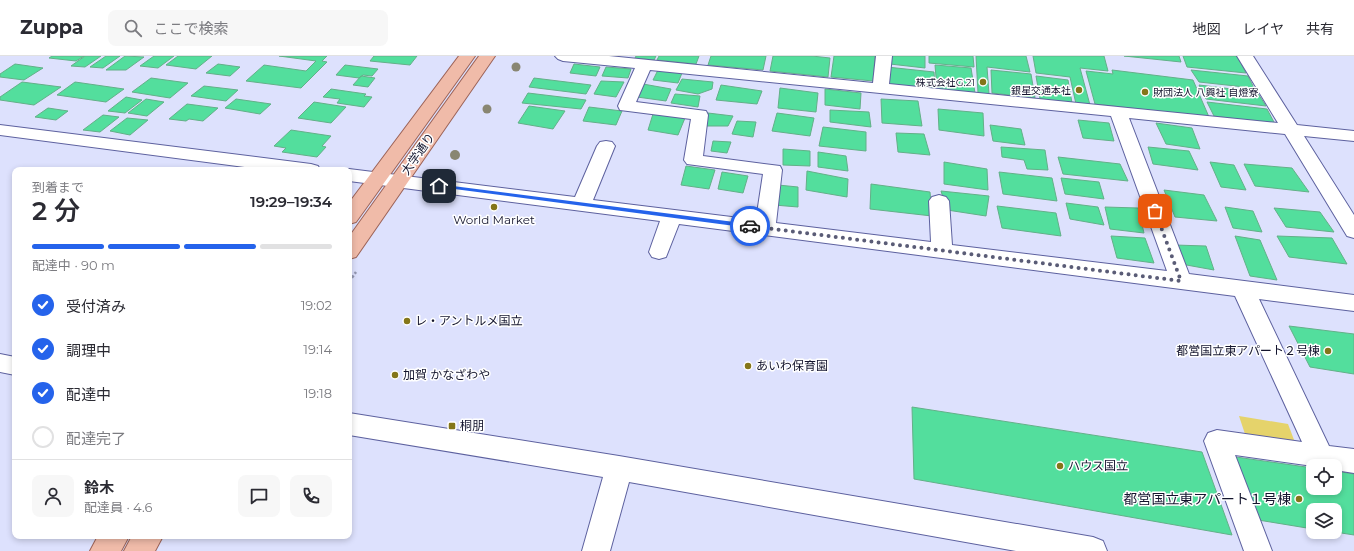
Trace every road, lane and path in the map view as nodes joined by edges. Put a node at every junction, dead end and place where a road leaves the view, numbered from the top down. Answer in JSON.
{"nodes":[{"id":1,"x":467,"y":56,"type":"edge"},
{"id":2,"x":487,"y":56,"type":"edge"},
{"id":3,"x":563,"y":56,"type":"edge"},
{"id":4,"x":884,"y":56,"type":"edge"},
{"id":5,"x":1245,"y":56,"type":"edge"},
{"id":6,"x":636,"y":61,"type":"edge"},
{"id":7,"x":705,"y":63,"type":"edge"},
{"id":8,"x":881,"y":88,"type":"junction"},
{"id":9,"x":1118,"y":112,"type":"junction"},
{"id":10,"x":0,"y":130,"type":"edge"},
{"id":11,"x":1291,"y":130,"type":"junction"},
{"id":12,"x":1354,"y":136,"type":"edge"},
{"id":13,"x":606,"y":146,"type":"dead end"},
{"id":14,"x":288,"y":167,"type":"edge"},
{"id":15,"x":352,"y":175,"type":"edge"},
{"id":16,"x":377,"y":179,"type":"junction"},
{"id":17,"x":399,"y":181,"type":"junction"},
{"id":18,"x":939,"y":201,"type":"dead end"},
{"id":19,"x":582,"y":204,"type":"junction"},
{"id":20,"x":352,"y":213,"type":"edge"},
{"id":21,"x":672,"y":216,"type":"junction"},
{"id":22,"x":765,"y":228,"type":"junction"},
{"id":23,"x":1354,"y":231,"type":"edge"},
{"id":24,"x":352,"y":248,"type":"edge"},
{"id":25,"x":942,"y":250,"type":"junction"},
{"id":26,"x":659,"y":252,"type":"dead end"},
{"id":27,"x":1181,"y":281,"type":"junction"},
{"id":28,"x":1243,"y":289,"type":"junction"},
{"id":29,"x":1354,"y":303,"type":"edge"},
{"id":30,"x":0,"y":363,"type":"edge"},
{"id":31,"x":12,"y":365,"type":"edge"},
{"id":32,"x":352,"y":424,"type":"edge"},
{"id":33,"x":1321,"y":456,"type":"junction"},
{"id":34,"x":1354,"y":461,"type":"edge"},
{"id":35,"x":619,"y":468,"type":"junction"},
{"id":36,"x":113,"y":539,"type":"edge"},
{"id":37,"x":147,"y":539,"type":"edge"},
{"id":38,"x":104,"y":551,"type":"edge"},
{"id":39,"x":138,"y":551,"type":"edge"},
{"id":40,"x":596,"y":551,"type":"edge"},
{"id":41,"x":1093,"y":551,"type":"edge"},
{"id":42,"x":1258,"y":551,"type":"edge"}],
"edges":[{"from":1,"to":16,"type":"main road","name":"大学通り"},
{"from":2,"to":17,"type":"main road","name":"大学通り"},
{"from":3,"to":6,"type":"street"},
{"from":4,"to":8,"type":"street"},
{"from":5,"to":11,"type":"street"},
{"from":6,"to":7,"type":"street"},
{"from":6,"to":22,"type":"street"},
{"from":7,"to":8,"type":"street"},
{"from":8,"to":9,"type":"street"},
{"from":9,"to":11,"type":"street"},
{"from":9,"to":27,"type":"street"},
{"from":10,"to":14,"type":"street"},
{"from":11,"to":12,"type":"street"},
{"from":11,"to":23,"type":"street"},
{"from":13,"to":19,"type":"street"},
{"from":15,"to":16,"type":"street"},
{"from":16,"to":17,"type":"street"},
{"from":16,"to":20,"type":"main road","name":"大学通り"},
{"from":17,"to":19,"type":"street"},
{"from":17,"to":24,"type":"main road","name":"大学通り"},
{"from":18,"to":25,"type":"street"},
{"from":19,"to":21,"type":"street"},
{"from":21,"to":22,"type":"street"},
{"from":21,"to":26,"type":"street"},
{"from":22,"to":25,"type":"street"},
{"from":25,"to":27,"type":"street"},
{"from":27,"to":28,"type":"street"},
{"from":28,"to":29,"type":"street"},
{"from":28,"to":33,"type":"street"},
{"from":30,"to":31,"type":"street"},
{"from":32,"to":35,"type":"street"},
{"from":33,"to":34,"type":"street"},
{"from":33,"to":42,"type":"street"},
{"from":35,"to":40,"type":"street"},
{"from":35,"to":41,"type":"street"},
{"from":36,"to":38,"type":"main road"},
{"from":37,"to":39,"type":"main road"}]}
